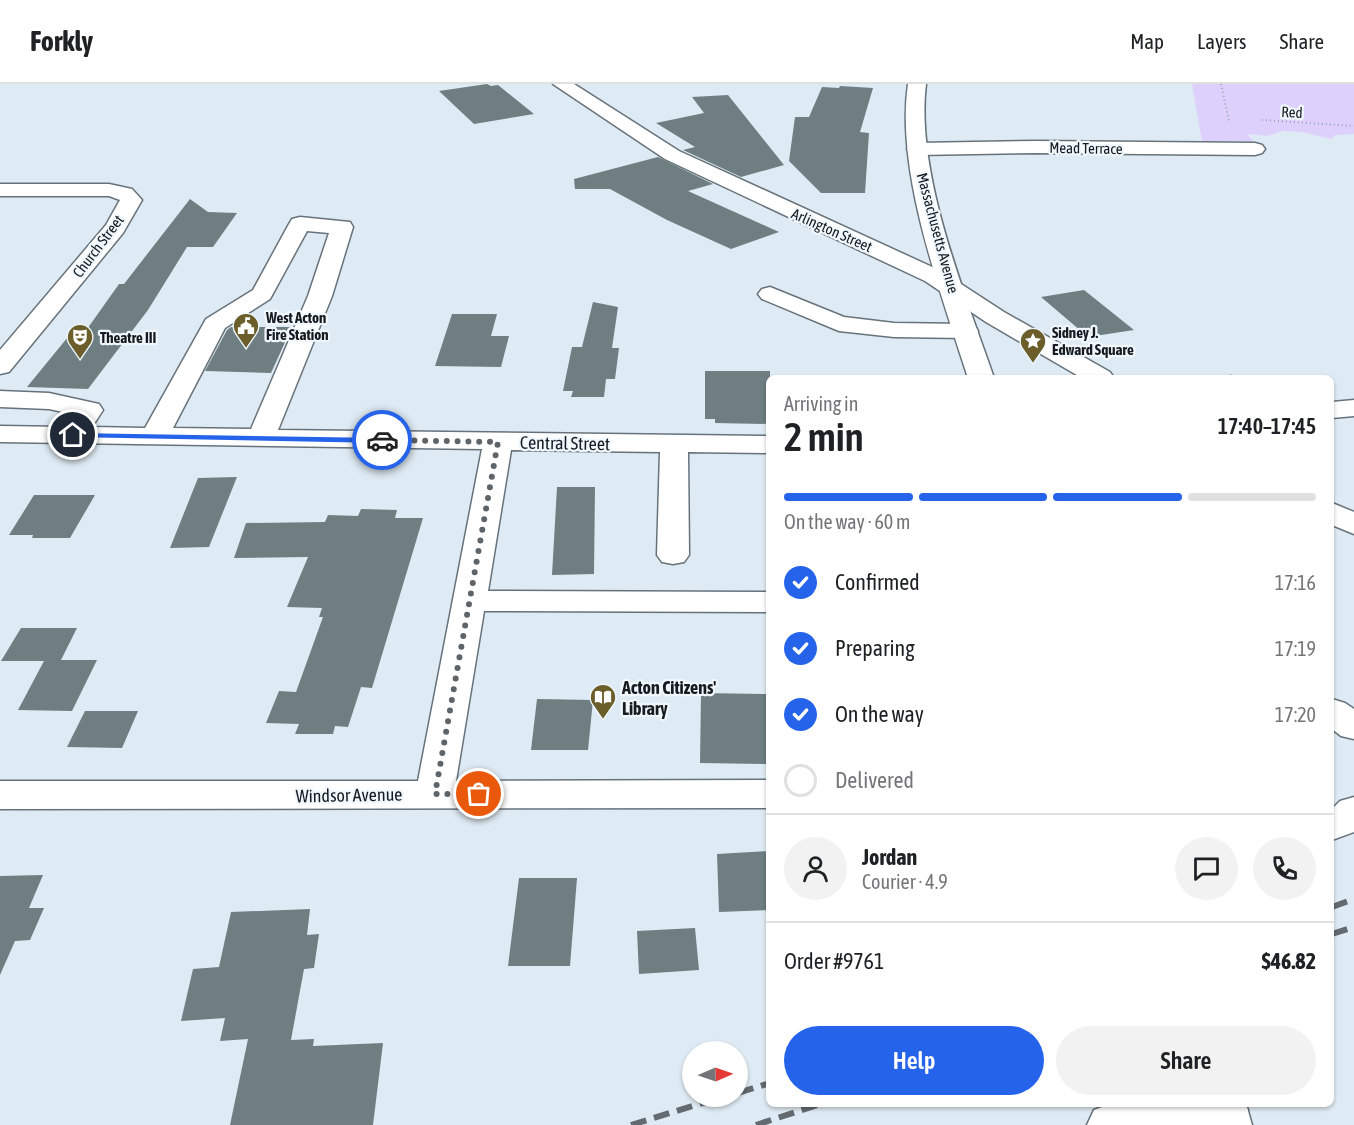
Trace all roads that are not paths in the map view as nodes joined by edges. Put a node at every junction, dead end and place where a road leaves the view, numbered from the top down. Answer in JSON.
{"nodes":[{"id":1,"x":562,"y":84,"type":"edge"},
{"id":2,"x":917,"y":84,"type":"edge"},
{"id":3,"x":917,"y":149,"type":"junction"},
{"id":4,"x":1255,"y":149,"type":"dead end"},
{"id":5,"x":0,"y":189,"type":"edge"},
{"id":6,"x":952,"y":288,"type":"junction"},
{"id":7,"x":770,"y":294,"type":"dead end"},
{"id":8,"x":966,"y":331,"type":"junction"},
{"id":9,"x":0,"y":366,"type":"edge"},
{"id":10,"x":980,"y":375,"type":"edge"},
{"id":11,"x":1096,"y":375,"type":"edge"},
{"id":12,"x":0,"y":399,"type":"edge"},
{"id":13,"x":1354,"y":408,"type":"edge"},
{"id":14,"x":1334,"y":410,"type":"edge"},
{"id":15,"x":0,"y":434,"type":"edge"},
{"id":16,"x":73,"y":435,"type":"junction"},
{"id":17,"x":154,"y":437,"type":"junction"},
{"id":18,"x":261,"y":438,"type":"junction"},
{"id":19,"x":498,"y":442,"type":"junction"},
{"id":20,"x":674,"y":445,"type":"junction"},
{"id":21,"x":766,"y":445,"type":"edge"},
{"id":22,"x":1334,"y":513,"type":"edge"},
{"id":23,"x":1354,"y":525,"type":"edge"},
{"id":24,"x":674,"y":555,"type":"dead end"},
{"id":25,"x":469,"y":601,"type":"junction"},
{"id":26,"x":766,"y":602,"type":"edge"},
{"id":27,"x":1334,"y":712,"type":"edge"},
{"id":28,"x":1354,"y":727,"type":"edge"},
{"id":29,"x":435,"y":794,"type":"junction"},
{"id":30,"x":766,"y":794,"type":"edge"},
{"id":31,"x":0,"y":795,"type":"edge"},
{"id":32,"x":1354,"y":811,"type":"edge"},
{"id":33,"x":1334,"y":825,"type":"edge"},
{"id":34,"x":1225,"y":1113,"type":"edge"},
{"id":35,"x":1111,"y":1125,"type":"edge"}],
"edges":[{"from":1,"to":6,"type":"street","name":"Arlington Street"},
{"from":2,"to":3,"type":"street","name":"Massachusetts Avenue"},
{"from":3,"to":4,"type":"street","name":"Mead Terrace"},
{"from":3,"to":6,"type":"street","name":"Massachusetts Avenue"},
{"from":5,"to":9,"type":"street","name":"Church Street"},
{"from":6,"to":8,"type":"street","name":"Massachusetts Avenue"},
{"from":6,"to":11,"type":"street","name":"Arlington Street"},
{"from":7,"to":8,"type":"street"},
{"from":8,"to":10,"type":"street","name":"Massachusetts Avenue"},
{"from":12,"to":16,"type":"street"},
{"from":13,"to":14,"type":"street"},
{"from":15,"to":16,"type":"street","name":"Central Street"},
{"from":16,"to":17,"type":"street","name":"Central Street"},
{"from":17,"to":18,"type":"street","name":"Central Street"},
{"from":17,"to":18,"type":"street"},
{"from":18,"to":19,"type":"street","name":"Central Street"},
{"from":19,"to":20,"type":"street","name":"Central Street"},
{"from":19,"to":25,"type":"street"},
{"from":20,"to":21,"type":"street","name":"Central Street"},
{"from":20,"to":24,"type":"street"},
{"from":22,"to":23,"type":"street"},
{"from":25,"to":26,"type":"street"},
{"from":25,"to":29,"type":"street"},
{"from":27,"to":28,"type":"street"},
{"from":29,"to":30,"type":"street","name":"Windsor Avenue"},
{"from":29,"to":31,"type":"street","name":"Windsor Avenue"},
{"from":32,"to":33,"type":"street"},
{"from":34,"to":35,"type":"street"}]}
